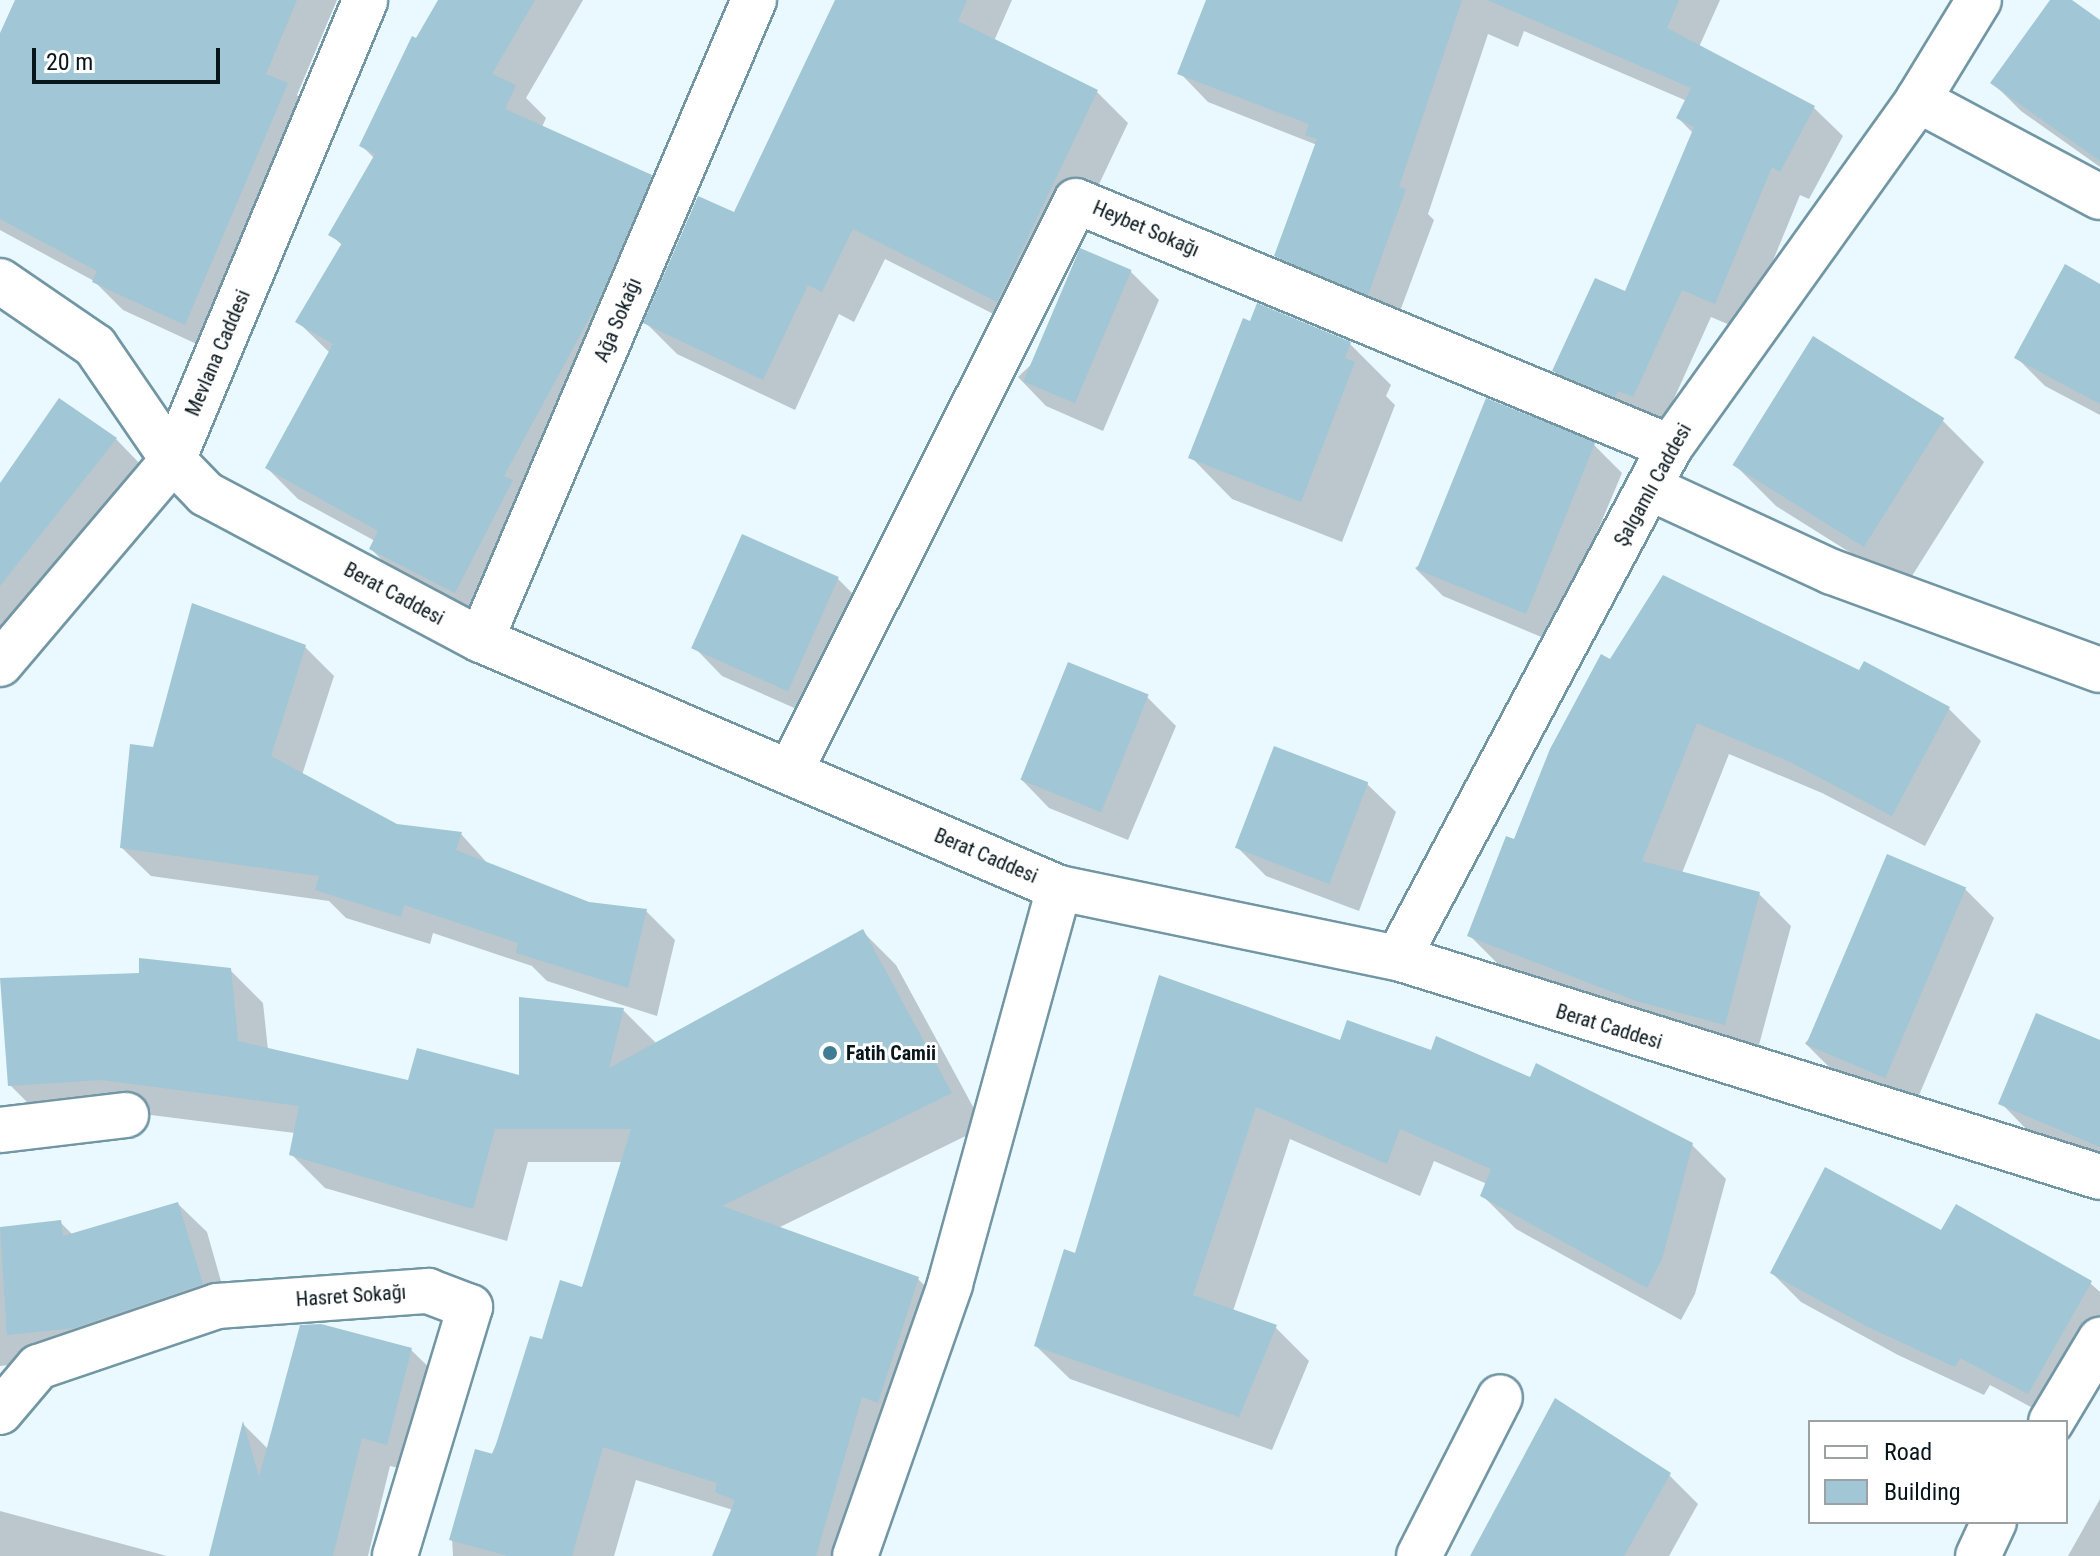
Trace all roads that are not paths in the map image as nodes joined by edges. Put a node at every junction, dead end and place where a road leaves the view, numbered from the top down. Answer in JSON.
{"nodes":[{"id":1,"x":365,"y":0,"type":"edge"},
{"id":2,"x":754,"y":0,"type":"edge"},
{"id":3,"x":1979,"y":0,"type":"edge"},
{"id":4,"x":1918,"y":100,"type":"junction"},
{"id":5,"x":2100,"y":197,"type":"edge"},
{"id":6,"x":0,"y":281,"type":"edge"},
{"id":7,"x":1670,"y":447,"type":"junction"},
{"id":8,"x":173,"y":460,"type":"junction"},
{"id":9,"x":1650,"y":488,"type":"junction"},
{"id":10,"x":481,"y":640,"type":"junction"},
{"id":11,"x":0,"y":664,"type":"edge"},
{"id":12,"x":2100,"y":670,"type":"edge"},
{"id":13,"x":791,"y":770,"type":"junction"},
{"id":14,"x":1059,"y":888,"type":"junction"},
{"id":15,"x":1398,"y":958,"type":"junction"},
{"id":16,"x":126,"y":1115,"type":"dead end"},
{"id":17,"x":0,"y":1130,"type":"edge"},
{"id":18,"x":2100,"y":1177,"type":"edge"},
{"id":19,"x":2100,"y":1340,"type":"edge"},
{"id":20,"x":1500,"y":1397,"type":"dead end"},
{"id":21,"x":0,"y":1412,"type":"edge"},
{"id":22,"x":2052,"y":1420,"type":"edge"},
{"id":23,"x":1993,"y":1524,"type":"edge"},
{"id":24,"x":395,"y":1556,"type":"edge"},
{"id":25,"x":855,"y":1556,"type":"edge"},
{"id":26,"x":1419,"y":1556,"type":"edge"},
{"id":27,"x":1978,"y":1556,"type":"edge"}],
"edges":[{"from":1,"to":8,"type":"street","name":"Mevlana Caddesi"},
{"from":2,"to":10,"type":"street","name":"Ağa Sokağı"},
{"from":3,"to":4,"type":"street","name":"Şalgamlı Caddesi"},
{"from":4,"to":5,"type":"street"},
{"from":4,"to":7,"type":"street","name":"Şalgamlı Caddesi"},
{"from":6,"to":8,"type":"street","name":"Berat Caddesi"},
{"from":7,"to":9,"type":"street","name":"Şalgamlı Caddesi"},
{"from":7,"to":13,"type":"street","name":"Heybet Sokağı"},
{"from":8,"to":10,"type":"street","name":"Berat Caddesi"},
{"from":8,"to":11,"type":"street","name":"Mevlana Caddesi"},
{"from":9,"to":12,"type":"street"},
{"from":9,"to":15,"type":"street","name":"Şalgamlı Caddesi"},
{"from":10,"to":13,"type":"street","name":"Berat Caddesi"},
{"from":13,"to":14,"type":"street","name":"Berat Caddesi"},
{"from":14,"to":15,"type":"street","name":"Berat Caddesi"},
{"from":14,"to":25,"type":"street"},
{"from":15,"to":18,"type":"street","name":"Berat Caddesi"},
{"from":16,"to":17,"type":"street"},
{"from":19,"to":22,"type":"street"},
{"from":20,"to":26,"type":"street"},
{"from":21,"to":24,"type":"street","name":"Hasret Sokağı"},
{"from":23,"to":27,"type":"street"}]}
